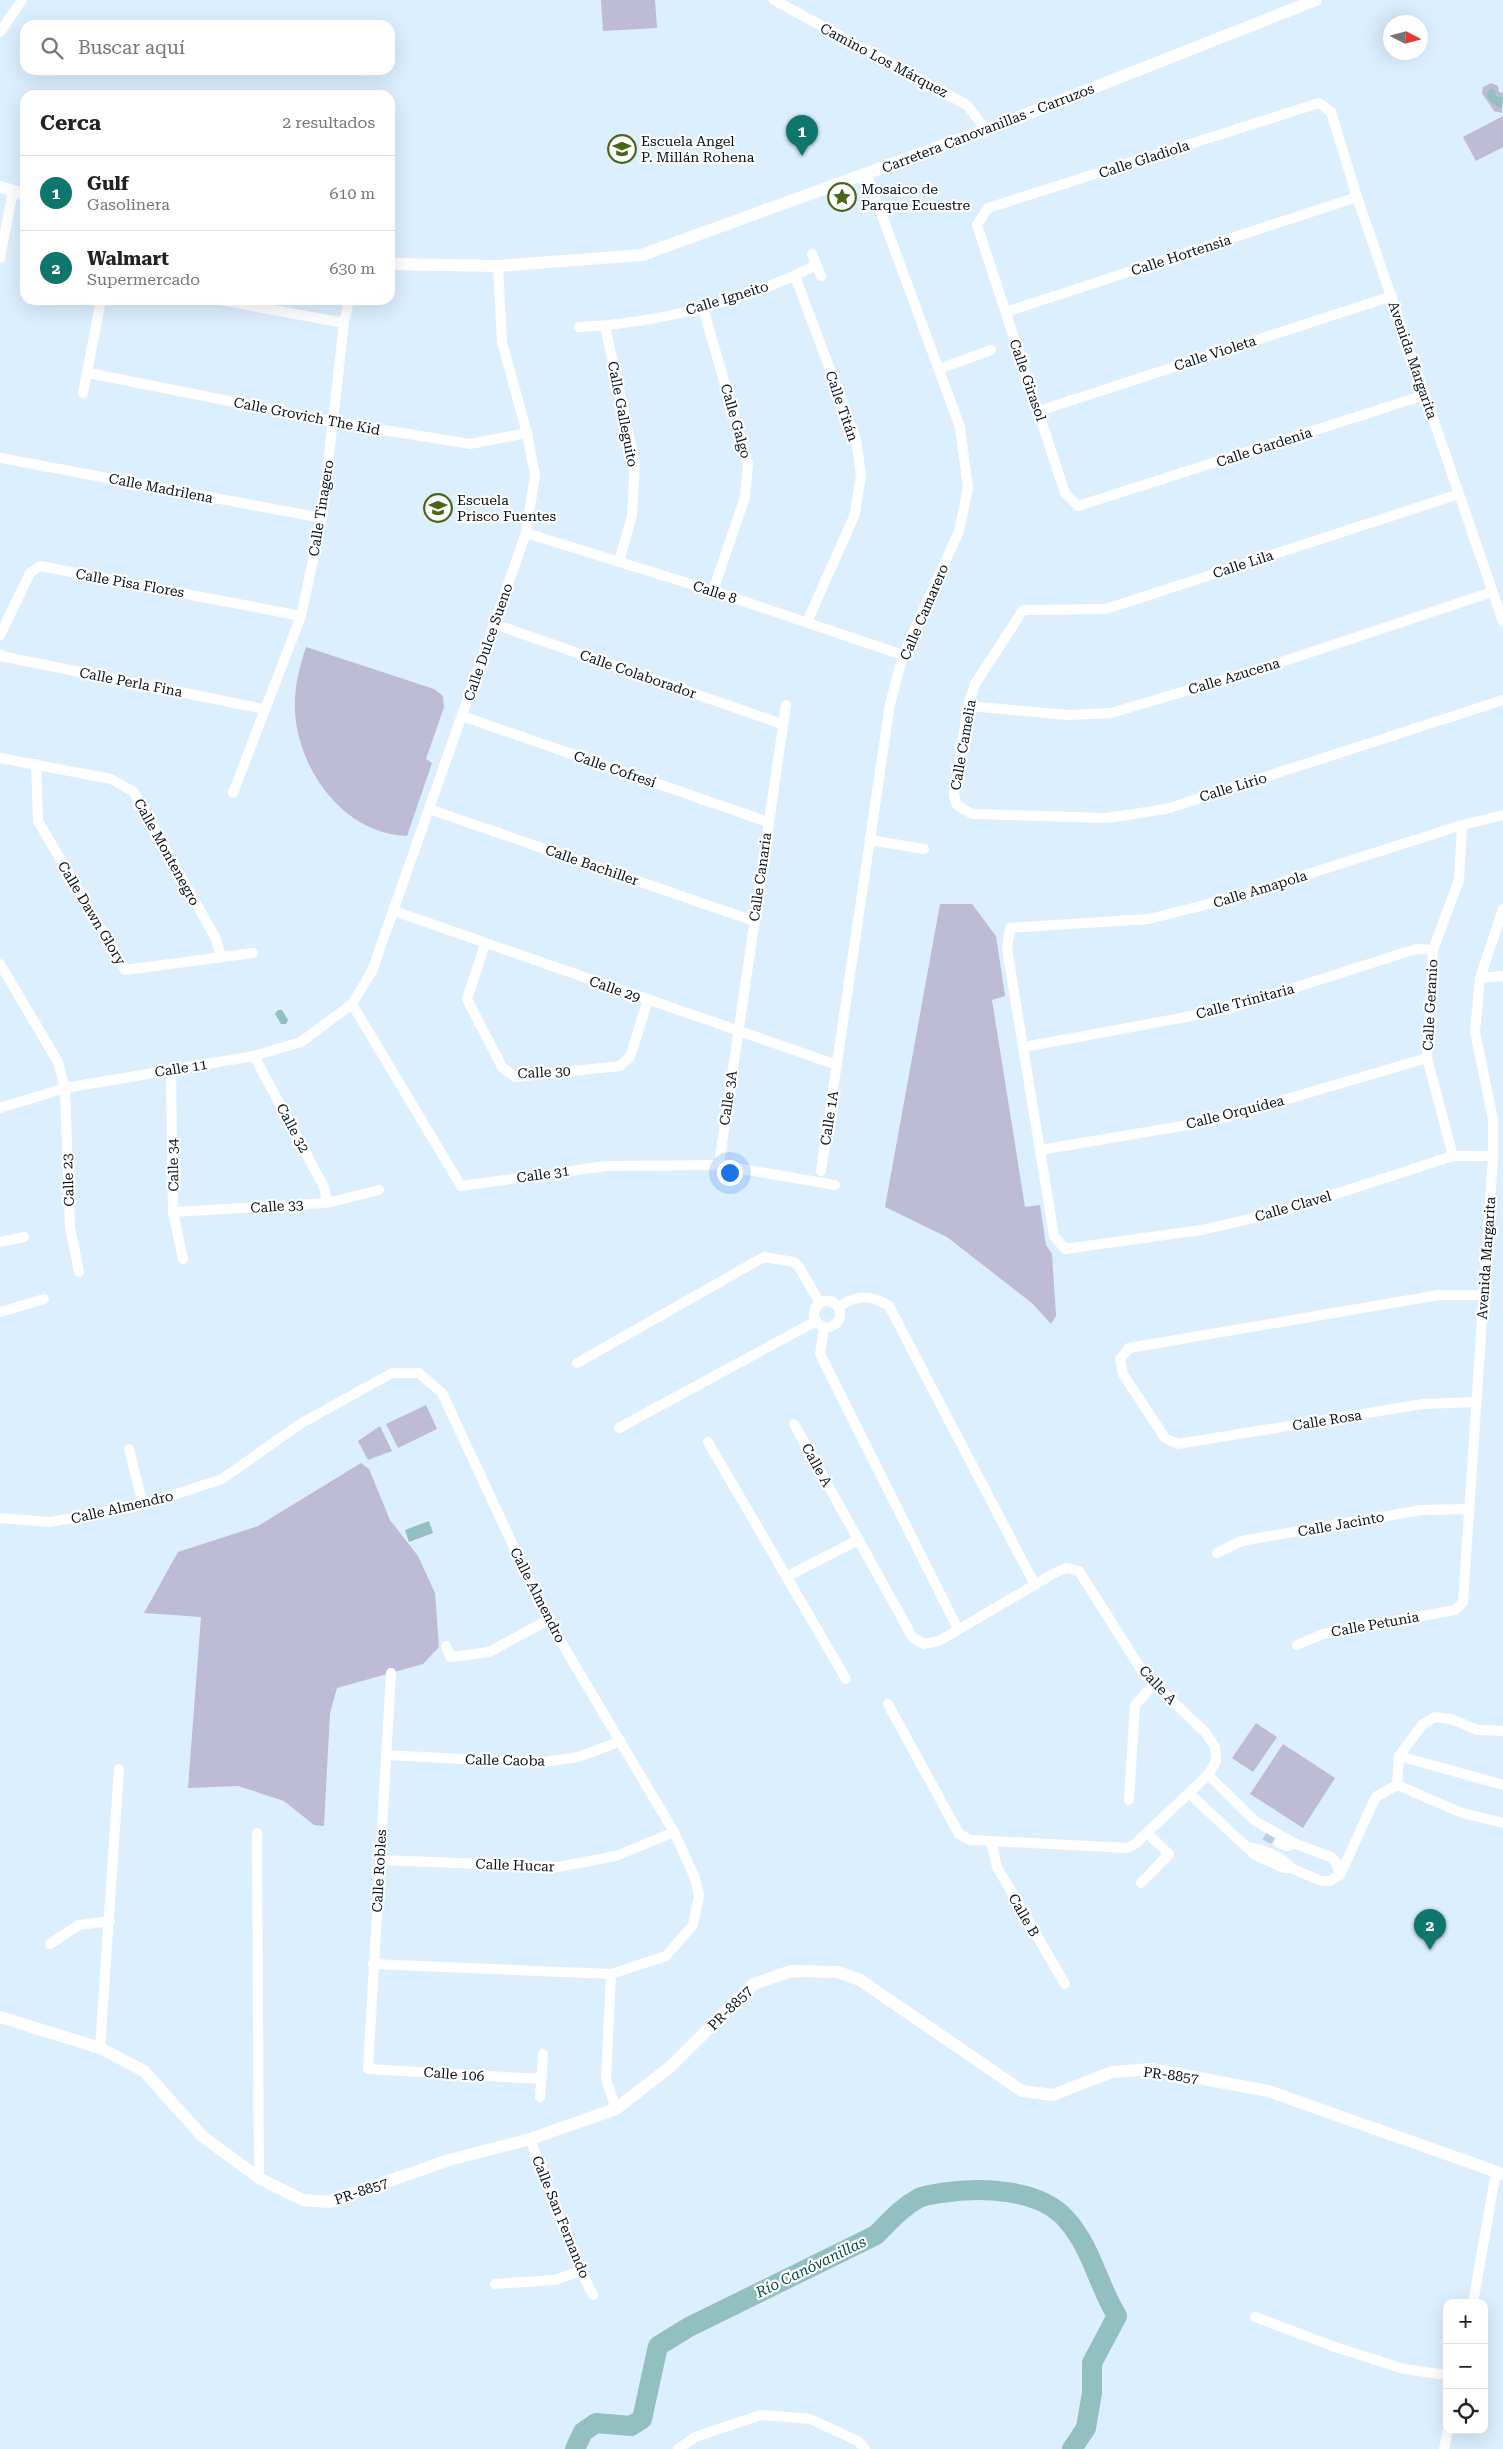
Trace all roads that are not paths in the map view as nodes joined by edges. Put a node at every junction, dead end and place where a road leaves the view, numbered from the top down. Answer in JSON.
{"nodes":[{"id":1,"x":22,"y":0,"type":"edge"},
{"id":2,"x":774,"y":0,"type":"edge"},
{"id":3,"x":1316,"y":0,"type":"edge"},
{"id":4,"x":0,"y":32,"type":"edge"},
{"id":5,"x":1319,"y":103,"type":"joint"},
{"id":6,"x":986,"y":130,"type":"junction"},
{"id":7,"x":867,"y":175,"type":"junction"},
{"id":8,"x":0,"y":186,"type":"edge"},
{"id":9,"x":19,"y":192,"type":"edge"},
{"id":10,"x":1357,"y":197,"type":"junction"},
{"id":11,"x":977,"y":225,"type":"joint"},
{"id":12,"x":812,"y":254,"type":"dead end"},
{"id":13,"x":0,"y":258,"type":"edge"},
{"id":14,"x":395,"y":264,"type":"edge"},
{"id":15,"x":816,"y":265,"type":"junction"},
{"id":16,"x":498,"y":266,"type":"junction"},
{"id":17,"x":795,"y":276,"type":"junction"},
{"id":18,"x":821,"y":276,"type":"dead end"},
{"id":19,"x":1392,"y":296,"type":"junction"},
{"id":20,"x":100,"y":305,"type":"edge"},
{"id":21,"x":247,"y":305,"type":"edge"},
{"id":22,"x":348,"y":305,"type":"edge"},
{"id":23,"x":704,"y":308,"type":"junction"},
{"id":24,"x":1006,"y":312,"type":"junction"},
{"id":25,"x":344,"y":323,"type":"junction"},
{"id":26,"x":605,"y":326,"type":"junction"},
{"id":27,"x":579,"y":327,"type":"dead end"},
{"id":28,"x":992,"y":350,"type":"dead end"},
{"id":29,"x":939,"y":369,"type":"junction"},
{"id":30,"x":88,"y":373,"type":"junction"},
{"id":31,"x":83,"y":393,"type":"dead end"},
{"id":32,"x":1424,"y":394,"type":"junction"},
{"id":33,"x":1039,"y":411,"type":"junction"},
{"id":34,"x":334,"y":422,"type":"junction"},
{"id":35,"x":527,"y":433,"type":"junction"},
{"id":36,"x":0,"y":458,"type":"edge"},
{"id":37,"x":1459,"y":494,"type":"junction"},
{"id":38,"x":1104,"y":498,"type":"joint"},
{"id":39,"x":322,"y":518,"type":"junction"},
{"id":40,"x":526,"y":533,"type":"junction"},
{"id":41,"x":619,"y":562,"type":"junction"},
{"id":42,"x":713,"y":591,"type":"junction"},
{"id":43,"x":1492,"y":592,"type":"junction"},
{"id":44,"x":1023,"y":610,"type":"joint"},
{"id":45,"x":300,"y":616,"type":"junction"},
{"id":46,"x":807,"y":622,"type":"junction"},
{"id":47,"x":1503,"y":622,"type":"edge"},
{"id":48,"x":494,"y":624,"type":"junction"},
{"id":49,"x":0,"y":635,"type":"edge"},
{"id":50,"x":0,"y":654,"type":"edge"},
{"id":51,"x":903,"y":655,"type":"junction"},
{"id":52,"x":1503,"y":700,"type":"edge"},
{"id":53,"x":786,"y":705,"type":"dead end"},
{"id":54,"x":968,"y":706,"type":"junction"},
{"id":55,"x":264,"y":709,"type":"junction"},
{"id":56,"x":462,"y":716,"type":"junction"},
{"id":57,"x":782,"y":724,"type":"junction"},
{"id":58,"x":0,"y":758,"type":"edge"},
{"id":59,"x":36,"y":764,"type":"junction"},
{"id":60,"x":233,"y":793,"type":"dead end"},
{"id":61,"x":957,"y":805,"type":"joint"},
{"id":62,"x":430,"y":809,"type":"junction"},
{"id":63,"x":1503,"y":815,"type":"edge"},
{"id":64,"x":768,"y":822,"type":"junction"},
{"id":65,"x":1462,"y":825,"type":"junction"},
{"id":66,"x":870,"y":840,"type":"junction"},
{"id":67,"x":924,"y":849,"type":"dead end"},
{"id":68,"x":1503,"y":909,"type":"edge"},
{"id":69,"x":394,"y":911,"type":"junction"},
{"id":70,"x":754,"y":921,"type":"junction"},
{"id":71,"x":485,"y":944,"type":"junction"},
{"id":72,"x":1433,"y":950,"type":"junction"},
{"id":73,"x":252,"y":953,"type":"dead end"},
{"id":74,"x":221,"y":957,"type":"junction"},
{"id":75,"x":0,"y":964,"type":"edge"},
{"id":76,"x":1503,"y":976,"type":"edge"},
{"id":77,"x":1480,"y":978,"type":"junction"},
{"id":78,"x":648,"y":1000,"type":"junction"},
{"id":79,"x":352,"y":1004,"type":"junction"},
{"id":80,"x":738,"y":1030,"type":"junction"},
{"id":81,"x":1024,"y":1047,"type":"junction"},
{"id":82,"x":254,"y":1056,"type":"junction"},
{"id":83,"x":1427,"y":1058,"type":"junction"},
{"id":84,"x":837,"y":1065,"type":"junction"},
{"id":85,"x":171,"y":1070,"type":"junction"},
{"id":86,"x":65,"y":1088,"type":"junction"},
{"id":87,"x":0,"y":1108,"type":"edge"},
{"id":88,"x":1040,"y":1150,"type":"junction"},
{"id":89,"x":1453,"y":1156,"type":"junction"},
{"id":90,"x":1493,"y":1156,"type":"junction"},
{"id":91,"x":719,"y":1165,"type":"junction"},
{"id":92,"x":821,"y":1171,"type":"dead end"},
{"id":93,"x":835,"y":1186,"type":"dead end"},
{"id":94,"x":379,"y":1190,"type":"dead end"},
{"id":95,"x":327,"y":1203,"type":"junction"},
{"id":96,"x":173,"y":1212,"type":"junction"},
{"id":97,"x":24,"y":1236,"type":"dead end"},
{"id":98,"x":0,"y":1242,"type":"edge"},
{"id":99,"x":183,"y":1259,"type":"dead end"},
{"id":100,"x":79,"y":1272,"type":"dead end"},
{"id":101,"x":1483,"y":1295,"type":"junction"},
{"id":102,"x":44,"y":1299,"type":"dead end"},
{"id":103,"x":820,"y":1303,"type":"junction"},
{"id":104,"x":838,"y":1307,"type":"junction"},
{"id":105,"x":0,"y":1312,"type":"edge"},
{"id":106,"x":820,"y":1324,"type":"junction"},
{"id":107,"x":577,"y":1363,"type":"dead end"},
{"id":108,"x":1476,"y":1402,"type":"junction"},
{"id":109,"x":794,"y":1424,"type":"dead end"},
{"id":110,"x":619,"y":1428,"type":"dead end"},
{"id":111,"x":708,"y":1442,"type":"dead end"},
{"id":112,"x":130,"y":1449,"type":"dead end"},
{"id":113,"x":143,"y":1505,"type":"junction"},
{"id":114,"x":1469,"y":1510,"type":"junction"},
{"id":115,"x":0,"y":1518,"type":"edge"},
{"id":116,"x":858,"y":1540,"type":"junction"},
{"id":117,"x":1217,"y":1553,"type":"dead end"},
{"id":118,"x":786,"y":1577,"type":"junction"},
{"id":119,"x":1034,"y":1585,"type":"junction"},
{"id":120,"x":1455,"y":1610,"type":"joint"},
{"id":121,"x":548,"y":1620,"type":"junction"},
{"id":122,"x":958,"y":1630,"type":"junction"},
{"id":123,"x":1297,"y":1645,"type":"dead end"},
{"id":124,"x":446,"y":1646,"type":"dead end"},
{"id":125,"x":391,"y":1673,"type":"dead end"},
{"id":126,"x":846,"y":1680,"type":"dead end"},
{"id":127,"x":1154,"y":1683,"type":"junction"},
{"id":128,"x":888,"y":1704,"type":"dead end"},
{"id":129,"x":1502,"y":1732,"type":"edge"},
{"id":130,"x":621,"y":1741,"type":"junction"},
{"id":131,"x":386,"y":1755,"type":"junction"},
{"id":132,"x":1399,"y":1756,"type":"junction"},
{"id":133,"x":119,"y":1769,"type":"dead end"},
{"id":134,"x":1208,"y":1775,"type":"junction"},
{"id":135,"x":1397,"y":1785,"type":"junction"},
{"id":136,"x":1503,"y":1785,"type":"edge"},
{"id":137,"x":1189,"y":1794,"type":"junction"},
{"id":138,"x":1130,"y":1800,"type":"dead end"},
{"id":139,"x":1255,"y":1822,"type":"junction"},
{"id":140,"x":1503,"y":1822,"type":"edge"},
{"id":141,"x":674,"y":1832,"type":"junction"},
{"id":142,"x":257,"y":1833,"type":"dead end"},
{"id":143,"x":1148,"y":1833,"type":"junction"},
{"id":144,"x":1265,"y":1835,"type":"tunnel mouth"},
{"id":145,"x":991,"y":1842,"type":"junction"},
{"id":146,"x":1279,"y":1842,"type":"tunnel mouth"},
{"id":147,"x":1294,"y":1843,"type":"junction"},
{"id":148,"x":380,"y":1860,"type":"junction"},
{"id":149,"x":1340,"y":1875,"type":"junction"},
{"id":150,"x":1140,"y":1883,"type":"dead end"},
{"id":151,"x":110,"y":1921,"type":"junction"},
{"id":152,"x":50,"y":1944,"type":"dead end"},
{"id":153,"x":374,"y":1964,"type":"junction"},
{"id":154,"x":611,"y":1974,"type":"junction"},
{"id":155,"x":1065,"y":1984,"type":"dead end"},
{"id":156,"x":0,"y":2017,"type":"edge"},
{"id":157,"x":100,"y":2048,"type":"junction"},
{"id":158,"x":543,"y":2054,"type":"dead end"},
{"id":159,"x":368,"y":2068,"type":"joint"},
{"id":160,"x":542,"y":2079,"type":"junction"},
{"id":161,"x":540,"y":2097,"type":"dead end"},
{"id":162,"x":616,"y":2109,"type":"junction"},
{"id":163,"x":530,"y":2139,"type":"junction"},
{"id":164,"x":1500,"y":2173,"type":"edge"},
{"id":165,"x":259,"y":2178,"type":"junction"},
{"id":166,"x":580,"y":2271,"type":"junction"},
{"id":167,"x":495,"y":2284,"type":"dead end"},
{"id":168,"x":593,"y":2295,"type":"dead end"},
{"id":169,"x":1474,"y":2299,"type":"edge"},
{"id":170,"x":1255,"y":2317,"type":"dead end"},
{"id":171,"x":1443,"y":2374,"type":"edge"},
{"id":172,"x":1447,"y":2434,"type":"edge"},
{"id":173,"x":678,"y":2449,"type":"edge"},
{"id":174,"x":865,"y":2449,"type":"edge"},
{"id":175,"x":1444,"y":2449,"type":"edge"}],
"edges":[{"from":1,"to":4,"type":"street"},
{"from":2,"to":6,"type":"street","name":"Camino Los Márquez"},
{"from":3,"to":6,"type":"street","name":"Carretera Canovanillas - Carruzos"},
{"from":5,"to":10,"type":"street","name":"Avenida Margarita"},
{"from":5,"to":11,"type":"street","name":"Calle Gladiola"},
{"from":6,"to":7,"type":"street","name":"Carretera Canovanillas - Carruzos"},
{"from":7,"to":16,"type":"street","name":"Carretera Canovanillas - Carruzos"},
{"from":7,"to":29,"type":"street","name":"Calle Camarero"},
{"from":8,"to":9,"type":"street"},
{"from":9,"to":13,"type":"street"},
{"from":10,"to":19,"type":"street","name":"Avenida Margarita"},
{"from":10,"to":24,"type":"street","name":"Calle Hortensia"},
{"from":11,"to":24,"type":"street","name":"Calle Girasol"},
{"from":12,"to":15,"type":"street"},
{"from":14,"to":16,"type":"street","name":"Carretera Canovanillas - Carruzos"},
{"from":15,"to":17,"type":"street","name":"Calle Igneito"},
{"from":15,"to":18,"type":"street"},
{"from":16,"to":35,"type":"street","name":"Calle Dulce Sueno"},
{"from":17,"to":23,"type":"street","name":"Calle Igneito"},
{"from":17,"to":46,"type":"street","name":"Calle Titán"},
{"from":19,"to":32,"type":"street","name":"Avenida Margarita"},
{"from":19,"to":33,"type":"street","name":"Calle Violeta"},
{"from":20,"to":30,"type":"street"},
{"from":21,"to":25,"type":"street"},
{"from":22,"to":25,"type":"street","name":"Calle Tinagero"},
{"from":23,"to":26,"type":"street","name":"Calle Igneito"},
{"from":23,"to":42,"type":"street","name":"Calle Galgo"},
{"from":24,"to":33,"type":"street","name":"Calle Girasol"},
{"from":25,"to":34,"type":"street","name":"Calle Tinagero"},
{"from":26,"to":27,"type":"street","name":"Calle Igneito"},
{"from":26,"to":41,"type":"street","name":"Calle Galleguito"},
{"from":28,"to":29,"type":"street"},
{"from":29,"to":51,"type":"street","name":"Calle Camarero"},
{"from":30,"to":31,"type":"street"},
{"from":30,"to":34,"type":"street","name":"Calle Grovich The Kid"},
{"from":32,"to":37,"type":"street","name":"Avenida Margarita"},
{"from":32,"to":38,"type":"street","name":"Calle Gardenia"},
{"from":33,"to":38,"type":"street","name":"Calle Girasol"},
{"from":34,"to":35,"type":"street","name":"Calle Grovich The Kid"},
{"from":34,"to":39,"type":"street","name":"Calle Tinagero"},
{"from":35,"to":40,"type":"street","name":"Calle Dulce Sueno"},
{"from":36,"to":39,"type":"street","name":"Calle Madrilena"},
{"from":37,"to":43,"type":"street","name":"Avenida Margarita"},
{"from":37,"to":44,"type":"street","name":"Calle Lila"},
{"from":39,"to":45,"type":"street","name":"Calle Tinagero"},
{"from":40,"to":41,"type":"street","name":"Calle 8"},
{"from":40,"to":48,"type":"street","name":"Calle Dulce Sueno"},
{"from":41,"to":42,"type":"street","name":"Calle 8"},
{"from":42,"to":46,"type":"street","name":"Calle 8"},
{"from":43,"to":47,"type":"street","name":"Avenida Margarita"},
{"from":43,"to":54,"type":"street","name":"Calle Azucena"},
{"from":44,"to":54,"type":"street","name":"Calle Camelia"},
{"from":45,"to":49,"type":"street","name":"Calle Pisa Flores"},
{"from":45,"to":55,"type":"street","name":"Calle Tinagero"},
{"from":46,"to":51,"type":"street","name":"Calle 8"},
{"from":48,"to":56,"type":"street","name":"Calle Dulce Sueno"},
{"from":48,"to":57,"type":"street","name":"Calle Colaborador"},
{"from":50,"to":55,"type":"street","name":"Calle Perla Fina"},
{"from":51,"to":66,"type":"street","name":"Calle Camarero"},
{"from":52,"to":61,"type":"street","name":"Calle Lirio"},
{"from":53,"to":57,"type":"street","name":"Calle Canaria"},
{"from":54,"to":61,"type":"street","name":"Calle Camelia"},
{"from":55,"to":60,"type":"street","name":"Calle Tinagero"},
{"from":56,"to":62,"type":"street","name":"Calle Dulce Sueno"},
{"from":56,"to":64,"type":"street","name":"Calle Cofresí"},
{"from":57,"to":64,"type":"street","name":"Calle Canaria"},
{"from":58,"to":59,"type":"street","name":"Calle Montenegro"},
{"from":59,"to":74,"type":"street","name":"Calle Montenegro"},
{"from":59,"to":74,"type":"street","name":"Calle Dawn Glory"},
{"from":62,"to":69,"type":"street","name":"Calle Dulce Sueno"},
{"from":62,"to":70,"type":"street","name":"Calle Bachiller"},
{"from":63,"to":65,"type":"street","name":"Calle Amapola"},
{"from":64,"to":70,"type":"street","name":"Calle Canaria"},
{"from":65,"to":72,"type":"street","name":"Calle Geranio"},
{"from":65,"to":81,"type":"street","name":"Calle Amapola"},
{"from":66,"to":67,"type":"street"},
{"from":66,"to":84,"type":"street","name":"Calle Camarero"},
{"from":68,"to":77,"type":"street","name":"Avenida Margarita"},
{"from":69,"to":71,"type":"street","name":"Calle 29"},
{"from":69,"to":79,"type":"street","name":"Calle Dulce Sueno"},
{"from":70,"to":80,"type":"street","name":"Calle Canaria"},
{"from":71,"to":78,"type":"street","name":"Calle 29"},
{"from":71,"to":78,"type":"street","name":"Calle 30"},
{"from":72,"to":81,"type":"street","name":"Calle Trinitaria"},
{"from":72,"to":83,"type":"street","name":"Calle Geranio"},
{"from":73,"to":74,"type":"street","name":"Calle Dawn Glory"},
{"from":75,"to":86,"type":"street","name":"Calle 23"},
{"from":76,"to":77,"type":"street"},
{"from":77,"to":90,"type":"street","name":"Avenida Margarita"},
{"from":78,"to":80,"type":"street","name":"Calle 29"},
{"from":79,"to":82,"type":"street","name":"Calle 11"},
{"from":79,"to":91,"type":"street","name":"Calle 31"},
{"from":80,"to":84,"type":"street","name":"Calle 29"},
{"from":80,"to":91,"type":"street","name":"Calle 3A"},
{"from":81,"to":88,"type":"street"},
{"from":82,"to":85,"type":"street","name":"Calle 11"},
{"from":82,"to":95,"type":"street","name":"Calle 32"},
{"from":83,"to":88,"type":"street","name":"Calle Orquídea"},
{"from":83,"to":89,"type":"street","name":"Calle Geranio"},
{"from":84,"to":92,"type":"street","name":"Calle 1A"},
{"from":85,"to":86,"type":"street","name":"Calle 11"},
{"from":85,"to":96,"type":"street","name":"Calle 34"},
{"from":86,"to":87,"type":"street","name":"Calle 11"},
{"from":86,"to":100,"type":"street","name":"Calle 23"},
{"from":88,"to":89,"type":"street","name":"Calle Clavel"},
{"from":89,"to":90,"type":"street","name":"Calle Clavel"},
{"from":90,"to":101,"type":"street","name":"Avenida Margarita"},
{"from":91,"to":93,"type":"street","name":"Calle 31"},
{"from":94,"to":95,"type":"street","name":"Calle 33"},
{"from":95,"to":96,"type":"street","name":"Calle 33"},
{"from":96,"to":99,"type":"street","name":"Calle 34"},
{"from":97,"to":98,"type":"street"},
{"from":101,"to":108,"type":"street","name":"Avenida Margarita"},
{"from":101,"to":108,"type":"street","name":"Calle Rosa"},
{"from":102,"to":105,"type":"street"},
{"from":103,"to":104,"type":"street"},
{"from":103,"to":106,"type":"street"},
{"from":103,"to":107,"type":"street"},
{"from":104,"to":106,"type":"street"},
{"from":104,"to":119,"type":"street"},
{"from":106,"to":110,"type":"street"},
{"from":106,"to":122,"type":"street"},
{"from":108,"to":114,"type":"street","name":"Avenida Margarita"},
{"from":109,"to":116,"type":"street","name":"Calle A"},
{"from":111,"to":118,"type":"street"},
{"from":112,"to":113,"type":"street"},
{"from":113,"to":115,"type":"street","name":"Calle Almendro"},
{"from":113,"to":121,"type":"street","name":"Calle Almendro"},
{"from":114,"to":117,"type":"street","name":"Calle Jacinto"},
{"from":114,"to":120,"type":"street","name":"Avenida Margarita"},
{"from":116,"to":118,"type":"street"},
{"from":116,"to":122,"type":"street","name":"Calle A"},
{"from":118,"to":126,"type":"street"},
{"from":119,"to":122,"type":"street","name":"Calle A"},
{"from":119,"to":127,"type":"street","name":"Calle A"},
{"from":120,"to":123,"type":"street","name":"Calle Petunia"},
{"from":121,"to":124,"type":"street"},
{"from":121,"to":130,"type":"street","name":"Calle Almendro"},
{"from":125,"to":131,"type":"street","name":"Calle Robles"},
{"from":127,"to":134,"type":"street","name":"Calle A"},
{"from":127,"to":138,"type":"street"},
{"from":128,"to":145,"type":"street","name":"Calle A"},
{"from":129,"to":132,"type":"street"},
{"from":130,"to":131,"type":"street","name":"Calle Caoba"},
{"from":130,"to":141,"type":"street","name":"Calle Almendro"},
{"from":131,"to":148,"type":"street","name":"Calle Robles"},
{"from":132,"to":135,"type":"street"},
{"from":132,"to":136,"type":"street"},
{"from":133,"to":151,"type":"street"},
{"from":134,"to":137,"type":"street","name":"Calle A"},
{"from":134,"to":139,"type":"street"},
{"from":135,"to":140,"type":"street"},
{"from":135,"to":149,"type":"street"},
{"from":137,"to":143,"type":"street","name":"Calle A"},
{"from":137,"to":149,"type":"street"},
{"from":139,"to":144,"type":"street"},
{"from":139,"to":147,"type":"street"},
{"from":141,"to":148,"type":"street","name":"Calle Hucar"},
{"from":141,"to":154,"type":"street","name":"Calle Almendro"},
{"from":142,"to":165,"type":"street"},
{"from":143,"to":145,"type":"street","name":"Calle A"},
{"from":143,"to":150,"type":"street"},
{"from":145,"to":155,"type":"street","name":"Calle B"},
{"from":146,"to":147,"type":"street"},
{"from":147,"to":149,"type":"street"},
{"from":148,"to":153,"type":"street","name":"Calle Robles"},
{"from":151,"to":152,"type":"street"},
{"from":151,"to":157,"type":"street"},
{"from":153,"to":154,"type":"street","name":"Calle Almendro"},
{"from":153,"to":159,"type":"street","name":"Calle Robles"},
{"from":154,"to":162,"type":"street"},
{"from":156,"to":157,"type":"street","name":"PR-8857"},
{"from":157,"to":165,"type":"street","name":"PR-8857"},
{"from":158,"to":160,"type":"street"},
{"from":159,"to":160,"type":"street","name":"Calle 106"},
{"from":160,"to":161,"type":"street"},
{"from":162,"to":163,"type":"street","name":"PR-8857"},
{"from":162,"to":164,"type":"street","name":"PR-8857"},
{"from":163,"to":165,"type":"street","name":"PR-8857"},
{"from":163,"to":166,"type":"street","name":"Calle San Fernando"},
{"from":164,"to":169,"type":"street"},
{"from":166,"to":167,"type":"street"},
{"from":166,"to":168,"type":"street","name":"Calle San Fernando"},
{"from":170,"to":171,"type":"street"},
{"from":172,"to":175,"type":"street"},
{"from":173,"to":174,"type":"street"}]}
